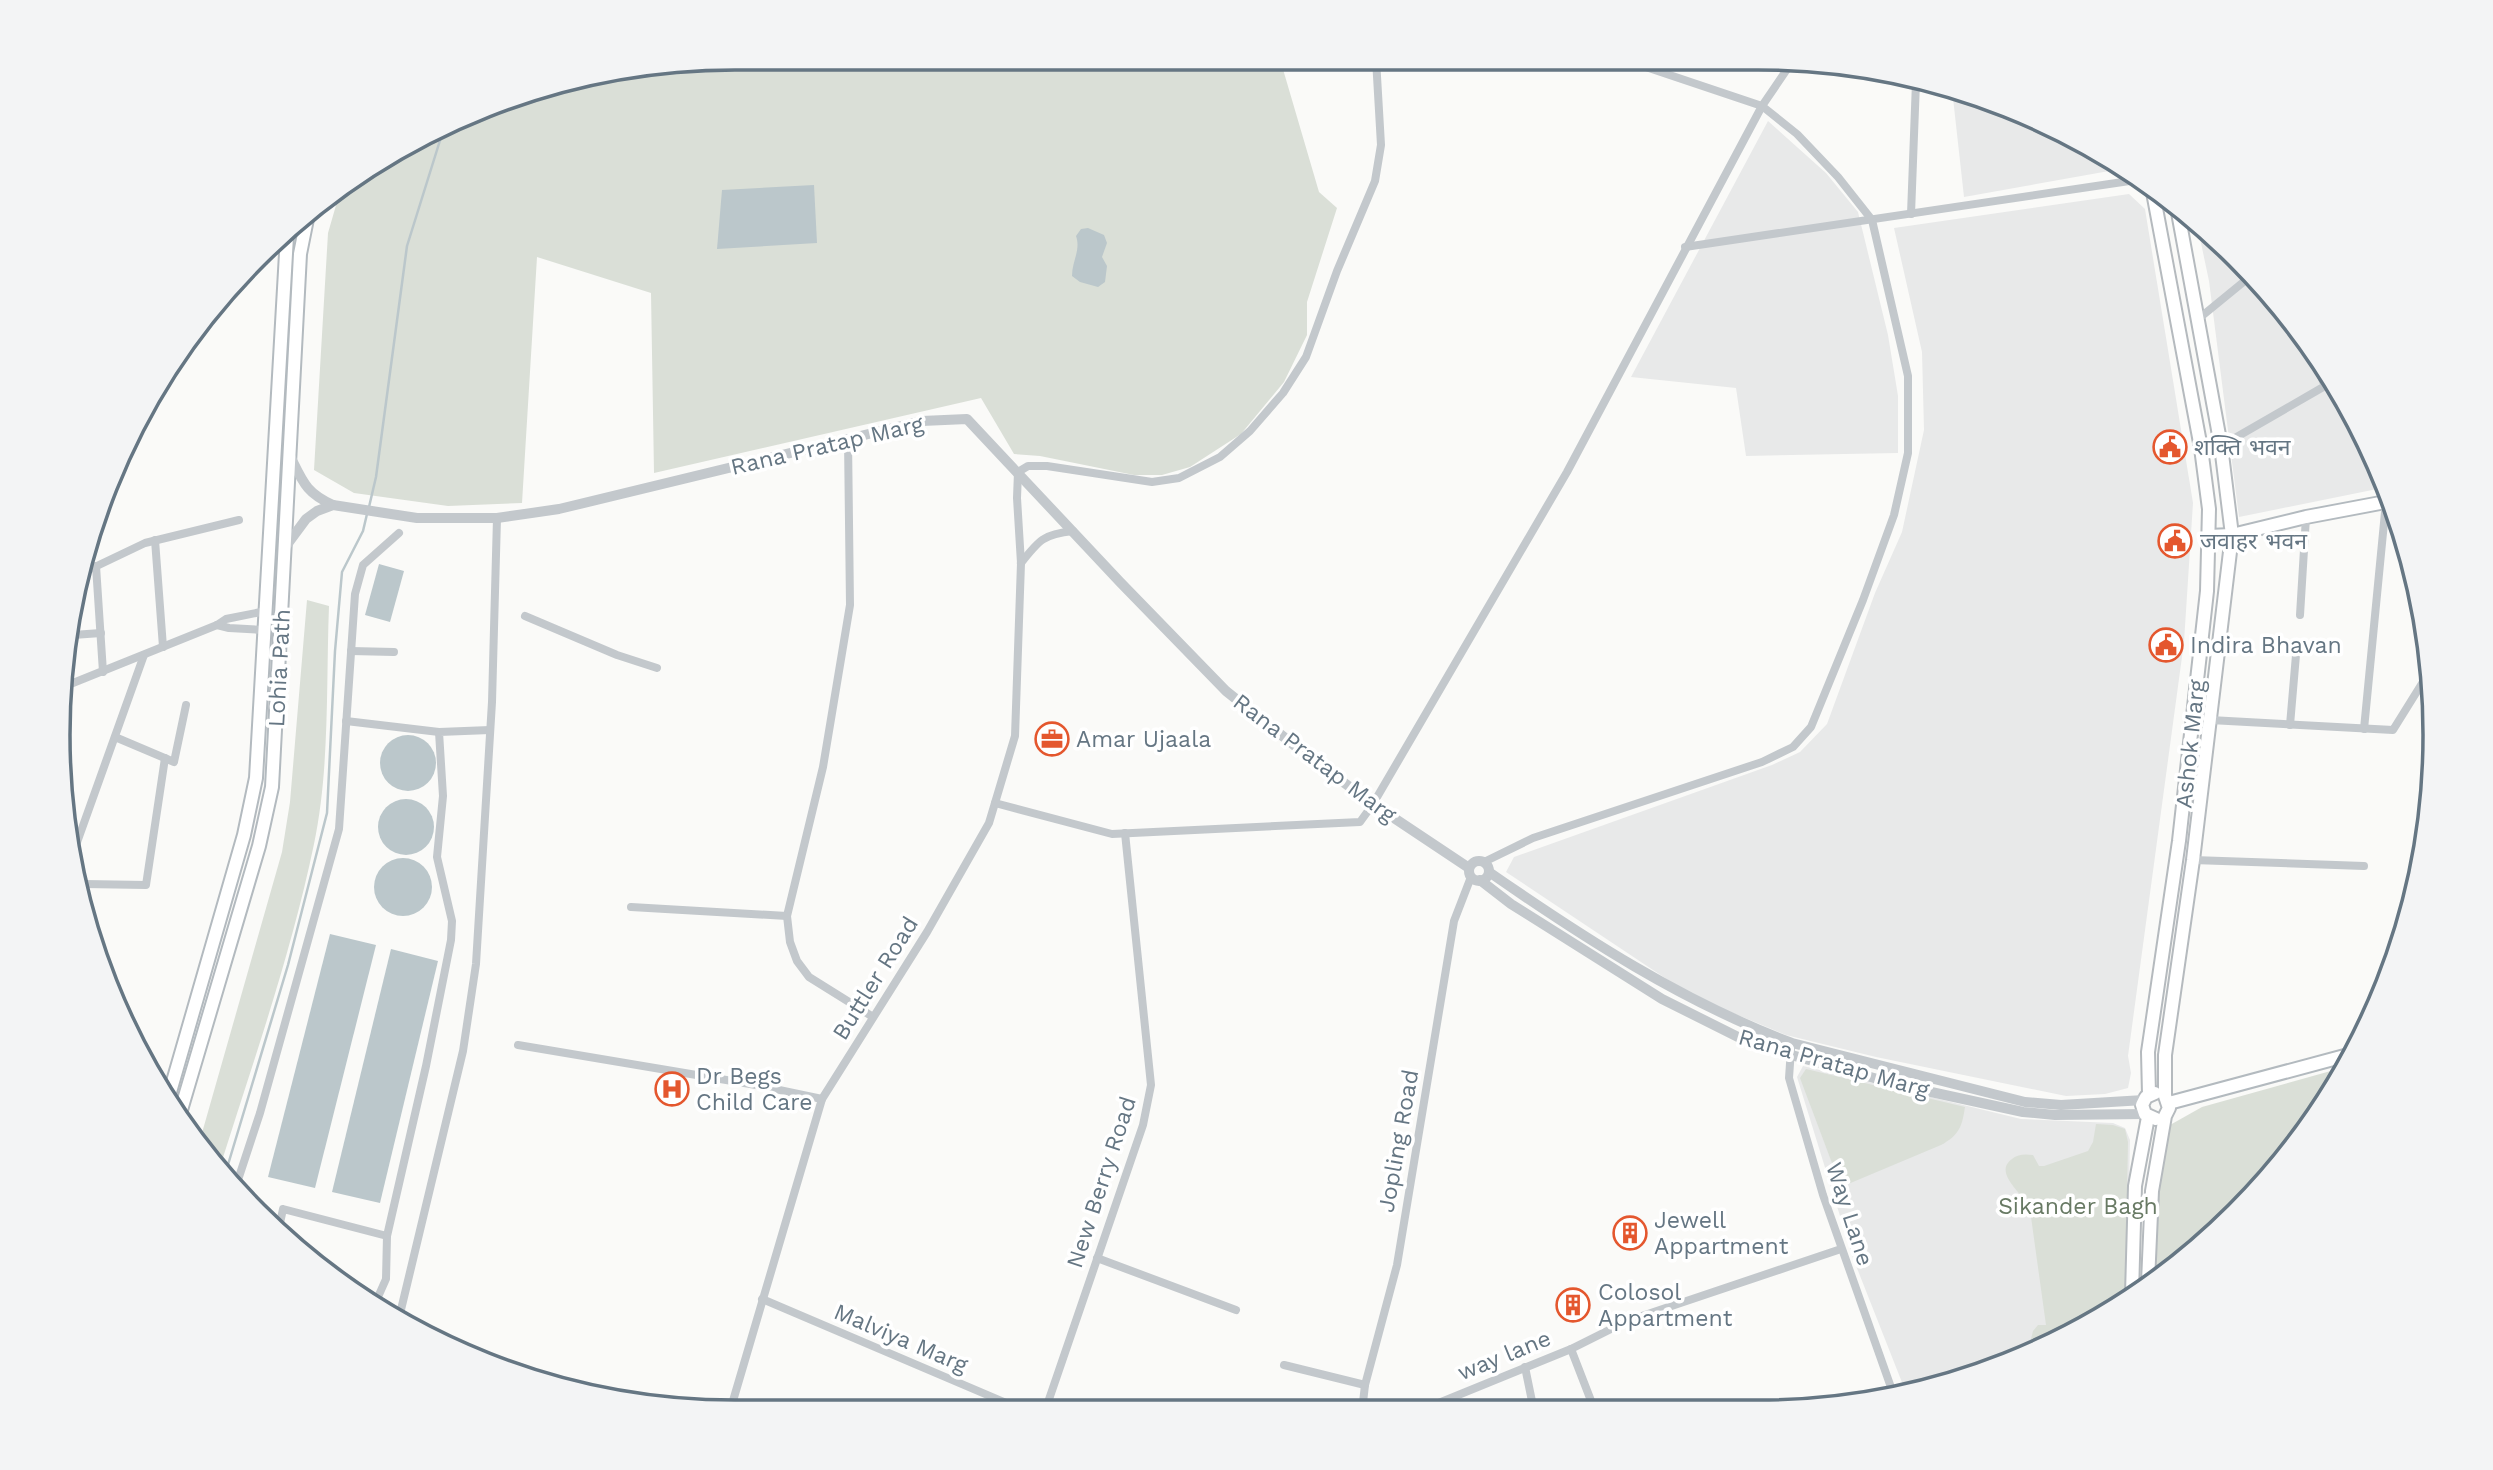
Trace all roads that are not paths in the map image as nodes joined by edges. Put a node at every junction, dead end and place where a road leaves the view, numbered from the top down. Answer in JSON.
{"nodes":[{"id":1,"x":1377,"y":70,"type":"edge"},
{"id":2,"x":1655,"y":70,"type":"edge"},
{"id":3,"x":1786,"y":71,"type":"edge"},
{"id":4,"x":1916,"y":90,"type":"edge"},
{"id":5,"x":1762,"y":106,"type":"junction"},
{"id":6,"x":2126,"y":182,"type":"edge"},
{"id":7,"x":2155,"y":201,"type":"edge"},
{"id":8,"x":1911,"y":214,"type":"junction"},
{"id":9,"x":1872,"y":220,"type":"junction"},
{"id":10,"x":2179,"y":221,"type":"edge"},
{"id":11,"x":305,"y":228,"type":"edge"},
{"id":12,"x":287,"y":245,"type":"edge"},
{"id":13,"x":1685,"y":247,"type":"junction"},
{"id":14,"x":2244,"y":282,"type":"edge"},
{"id":15,"x":2197,"y":320,"type":"junction"},
{"id":16,"x":2324,"y":387,"type":"edge"},
{"id":17,"x":848,"y":439,"type":"junction"},
{"id":18,"x":2221,"y":446,"type":"junction"},
{"id":19,"x":290,"y":456,"type":"junction"},
{"id":20,"x":1018,"y":472,"type":"junction"},
{"id":21,"x":2381,"y":503,"type":"edge"},
{"id":22,"x":337,"y":505,"type":"junction"},
{"id":23,"x":2306,"y":517,"type":"junction"},
{"id":24,"x":497,"y":518,"type":"junction"},
{"id":25,"x":2387,"y":519,"type":"edge"},
{"id":26,"x":239,"y":520,"type":"dead end"},
{"id":27,"x":1073,"y":531,"type":"junction"},
{"id":28,"x":399,"y":533,"type":"dead end"},
{"id":29,"x":2232,"y":535,"type":"junction"},
{"id":30,"x":2208,"y":537,"type":"junction"},
{"id":31,"x":155,"y":540,"type":"junction"},
{"id":32,"x":286,"y":546,"type":"junction"},
{"id":33,"x":1021,"y":563,"type":"junction"},
{"id":34,"x":96,"y":566,"type":"junction"},
{"id":35,"x":92,"y":568,"type":"edge"},
{"id":36,"x":266,"y":611,"type":"junction"},
{"id":37,"x":2300,"y":615,"type":"dead end"},
{"id":38,"x":524,"y":617,"type":"dead end"},
{"id":39,"x":217,"y":625,"type":"junction"},
{"id":40,"x":265,"y":630,"type":"junction"},
{"id":41,"x":100,"y":633,"type":"junction"},
{"id":42,"x":78,"y":635,"type":"edge"},
{"id":43,"x":163,"y":647,"type":"junction"},
{"id":44,"x":351,"y":651,"type":"junction"},
{"id":45,"x":394,"y":652,"type":"dead end"},
{"id":46,"x":144,"y":655,"type":"junction"},
{"id":47,"x":2296,"y":655,"type":"dead end"},
{"id":48,"x":657,"y":668,"type":"dead end"},
{"id":49,"x":103,"y":671,"type":"junction"},
{"id":50,"x":72,"y":683,"type":"edge"},
{"id":51,"x":2421,"y":685,"type":"edge"},
{"id":52,"x":187,"y":705,"type":"dead end"},
{"id":53,"x":2210,"y":720,"type":"junction"},
{"id":54,"x":346,"y":721,"type":"junction"},
{"id":55,"x":2290,"y":726,"type":"junction"},
{"id":56,"x":2364,"y":729,"type":"junction"},
{"id":57,"x":490,"y":730,"type":"junction"},
{"id":58,"x":439,"y":732,"type":"junction"},
{"id":59,"x":115,"y":737,"type":"junction"},
{"id":60,"x":164,"y":758,"type":"junction"},
{"id":61,"x":995,"y":803,"type":"junction"},
{"id":62,"x":1374,"y":804,"type":"junction"},
{"id":63,"x":1125,"y":833,"type":"junction"},
{"id":64,"x":79,"y":838,"type":"edge"},
{"id":65,"x":2193,"y":859,"type":"junction"},
{"id":66,"x":2364,"y":866,"type":"dead end"},
{"id":67,"x":1487,"y":867,"type":"junction"},
{"id":68,"x":1473,"y":875,"type":"junction"},
{"id":69,"x":88,"y":884,"type":"edge"},
{"id":70,"x":631,"y":907,"type":"dead end"},
{"id":71,"x":787,"y":916,"type":"junction"},
{"id":72,"x":873,"y":1017,"type":"junction"},
{"id":73,"x":518,"y":1045,"type":"dead end"},
{"id":74,"x":1791,"y":1049,"type":"junction"},
{"id":75,"x":2339,"y":1057,"type":"edge"},
{"id":76,"x":171,"y":1087,"type":"edge"},
{"id":77,"x":822,"y":1099,"type":"junction"},
{"id":78,"x":183,"y":1105,"type":"edge"},
{"id":79,"x":2167,"y":1105,"type":"junction"},
{"id":80,"x":2146,"y":1106,"type":"junction"},
{"id":81,"x":239,"y":1177,"type":"edge"},
{"id":82,"x":281,"y":1220,"type":"edge"},
{"id":83,"x":387,"y":1236,"type":"junction"},
{"id":84,"x":1841,"y":1249,"type":"junction"},
{"id":85,"x":1097,"y":1258,"type":"junction"},
{"id":86,"x":2148,"y":1273,"type":"edge"},
{"id":87,"x":2132,"y":1284,"type":"edge"},
{"id":88,"x":378,"y":1296,"type":"edge"},
{"id":89,"x":762,"y":1299,"type":"junction"},
{"id":90,"x":401,"y":1310,"type":"edge"},
{"id":91,"x":1236,"y":1310,"type":"dead end"},
{"id":92,"x":1571,"y":1349,"type":"junction"},
{"id":93,"x":1284,"y":1365,"type":"dead end"},
{"id":94,"x":1524,"y":1367,"type":"junction"},
{"id":95,"x":1365,"y":1385,"type":"junction"},
{"id":96,"x":1891,"y":1386,"type":"edge"},
{"id":97,"x":733,"y":1400,"type":"edge"},
{"id":98,"x":999,"y":1400,"type":"edge"},
{"id":99,"x":1049,"y":1400,"type":"edge"},
{"id":100,"x":1363,"y":1400,"type":"edge"},
{"id":101,"x":1445,"y":1400,"type":"edge"},
{"id":102,"x":1532,"y":1400,"type":"edge"},
{"id":103,"x":1591,"y":1400,"type":"edge"}],
"edges":[{"from":1,"to":20,"type":"street"},
{"from":2,"to":5,"type":"street"},
{"from":3,"to":5,"type":"street"},
{"from":4,"to":8,"type":"street"},
{"from":5,"to":9,"type":"street"},
{"from":5,"to":13,"type":"street"},
{"from":6,"to":8,"type":"street"},
{"from":7,"to":30,"type":"main road","name":"Ashok Marg"},
{"from":8,"to":9,"type":"street"},
{"from":9,"to":13,"type":"street"},
{"from":9,"to":67,"type":"street"},
{"from":10,"to":15,"type":"main road","name":"Ashok Marg"},
{"from":11,"to":19,"type":"main road","name":"Lohia Path"},
{"from":12,"to":36,"type":"main road","name":"Lohia Path"},
{"from":13,"to":62,"type":"street"},
{"from":14,"to":15,"type":"street"},
{"from":15,"to":18,"type":"main road","name":"Ashok Marg"},
{"from":16,"to":18,"type":"street"},
{"from":17,"to":20,"type":"street","name":"Rana Pratap Marg"},
{"from":17,"to":24,"type":"street","name":"Rana Pratap Marg"},
{"from":17,"to":71,"type":"street"},
{"from":18,"to":29,"type":"main road","name":"Ashok Marg"},
{"from":19,"to":22,"type":"street"},
{"from":19,"to":32,"type":"main road","name":"Lohia Path"},
{"from":20,"to":27,"type":"street","name":"Rana Pratap Marg"},
{"from":20,"to":33,"type":"street","name":"Buttler Road"},
{"from":21,"to":23,"type":"main road"},
{"from":22,"to":24,"type":"street","name":"Rana Pratap Marg"},
{"from":22,"to":32,"type":"street"},
{"from":23,"to":29,"type":"main road"},
{"from":23,"to":37,"type":"street"},
{"from":24,"to":57,"type":"street"},
{"from":25,"to":56,"type":"street"},
{"from":26,"to":31,"type":"street"},
{"from":27,"to":33,"type":"street"},
{"from":27,"to":62,"type":"street","name":"Rana Pratap Marg"},
{"from":28,"to":44,"type":"street"},
{"from":29,"to":30,"type":"main road"},
{"from":29,"to":53,"type":"main road","name":"Ashok Marg"},
{"from":30,"to":80,"type":"main road","name":"Ashok Marg"},
{"from":31,"to":34,"type":"street"},
{"from":31,"to":43,"type":"street"},
{"from":32,"to":78,"type":"main road","name":"Lohia Path"},
{"from":33,"to":61,"type":"street","name":"Buttler Road"},
{"from":34,"to":35,"type":"street"},
{"from":34,"to":41,"type":"street"},
{"from":36,"to":39,"type":"street"},
{"from":36,"to":40,"type":"main road","name":"Lohia Path"},
{"from":38,"to":48,"type":"street"},
{"from":39,"to":40,"type":"street"},
{"from":39,"to":43,"type":"street"},
{"from":40,"to":76,"type":"main road","name":"Lohia Path"},
{"from":41,"to":42,"type":"street"},
{"from":41,"to":49,"type":"street"},
{"from":43,"to":46,"type":"street"},
{"from":44,"to":45,"type":"street"},
{"from":44,"to":54,"type":"street"},
{"from":46,"to":49,"type":"street"},
{"from":46,"to":59,"type":"street"},
{"from":47,"to":55,"type":"street"},
{"from":49,"to":50,"type":"street"},
{"from":51,"to":56,"type":"street"},
{"from":52,"to":60,"type":"street"},
{"from":53,"to":55,"type":"street"},
{"from":53,"to":65,"type":"main road","name":"Ashok Marg"},
{"from":54,"to":58,"type":"street"},
{"from":54,"to":81,"type":"street"},
{"from":55,"to":56,"type":"street"},
{"from":57,"to":58,"type":"street"},
{"from":57,"to":90,"type":"street"},
{"from":58,"to":83,"type":"street"},
{"from":59,"to":60,"type":"street"},
{"from":59,"to":64,"type":"street"},
{"from":60,"to":69,"type":"street"},
{"from":61,"to":63,"type":"street"},
{"from":61,"to":72,"type":"street","name":"Buttler Road"},
{"from":62,"to":63,"type":"street"},
{"from":62,"to":68,"type":"street","name":"Rana Pratap Marg"},
{"from":63,"to":85,"type":"street","name":"New Berry Road"},
{"from":65,"to":66,"type":"street"},
{"from":65,"to":79,"type":"main road","name":"Ashok Marg"},
{"from":67,"to":68,"type":"street"},
{"from":67,"to":68,"type":"street"},
{"from":67,"to":74,"type":"street","name":"Rana Pratap Marg"},
{"from":68,"to":74,"type":"street","name":"Rana Pratap Marg"},
{"from":68,"to":95,"type":"street","name":"Jopling Road"},
{"from":70,"to":71,"type":"street"},
{"from":71,"to":72,"type":"street"},
{"from":72,"to":77,"type":"street","name":"Buttler Road"},
{"from":73,"to":77,"type":"street"},
{"from":74,"to":80,"type":"street","name":"Rana Pratap Marg"},
{"from":74,"to":84,"type":"street","name":"Way Lane"},
{"from":75,"to":79,"type":"main road"},
{"from":77,"to":89,"type":"street","name":"Buttler Road"},
{"from":79,"to":80,"type":"main road"},
{"from":79,"to":80,"type":"main road"},
{"from":79,"to":86,"type":"main road","name":"Ashok Marg"},
{"from":80,"to":87,"type":"main road","name":"Ashok Marg"},
{"from":82,"to":83,"type":"street"},
{"from":83,"to":88,"type":"street"},
{"from":84,"to":92,"type":"street","name":"way lane"},
{"from":84,"to":96,"type":"street","name":"Way Lane"},
{"from":85,"to":91,"type":"street"},
{"from":85,"to":99,"type":"street","name":"New Berry Road"},
{"from":89,"to":97,"type":"street","name":"Buttler Road"},
{"from":89,"to":98,"type":"street","name":"Malviya Marg"},
{"from":92,"to":94,"type":"street","name":"way lane"},
{"from":92,"to":103,"type":"street"},
{"from":93,"to":95,"type":"street"},
{"from":94,"to":101,"type":"street","name":"way lane"},
{"from":94,"to":102,"type":"street"},
{"from":95,"to":100,"type":"street","name":"Jopling Road"}]}
